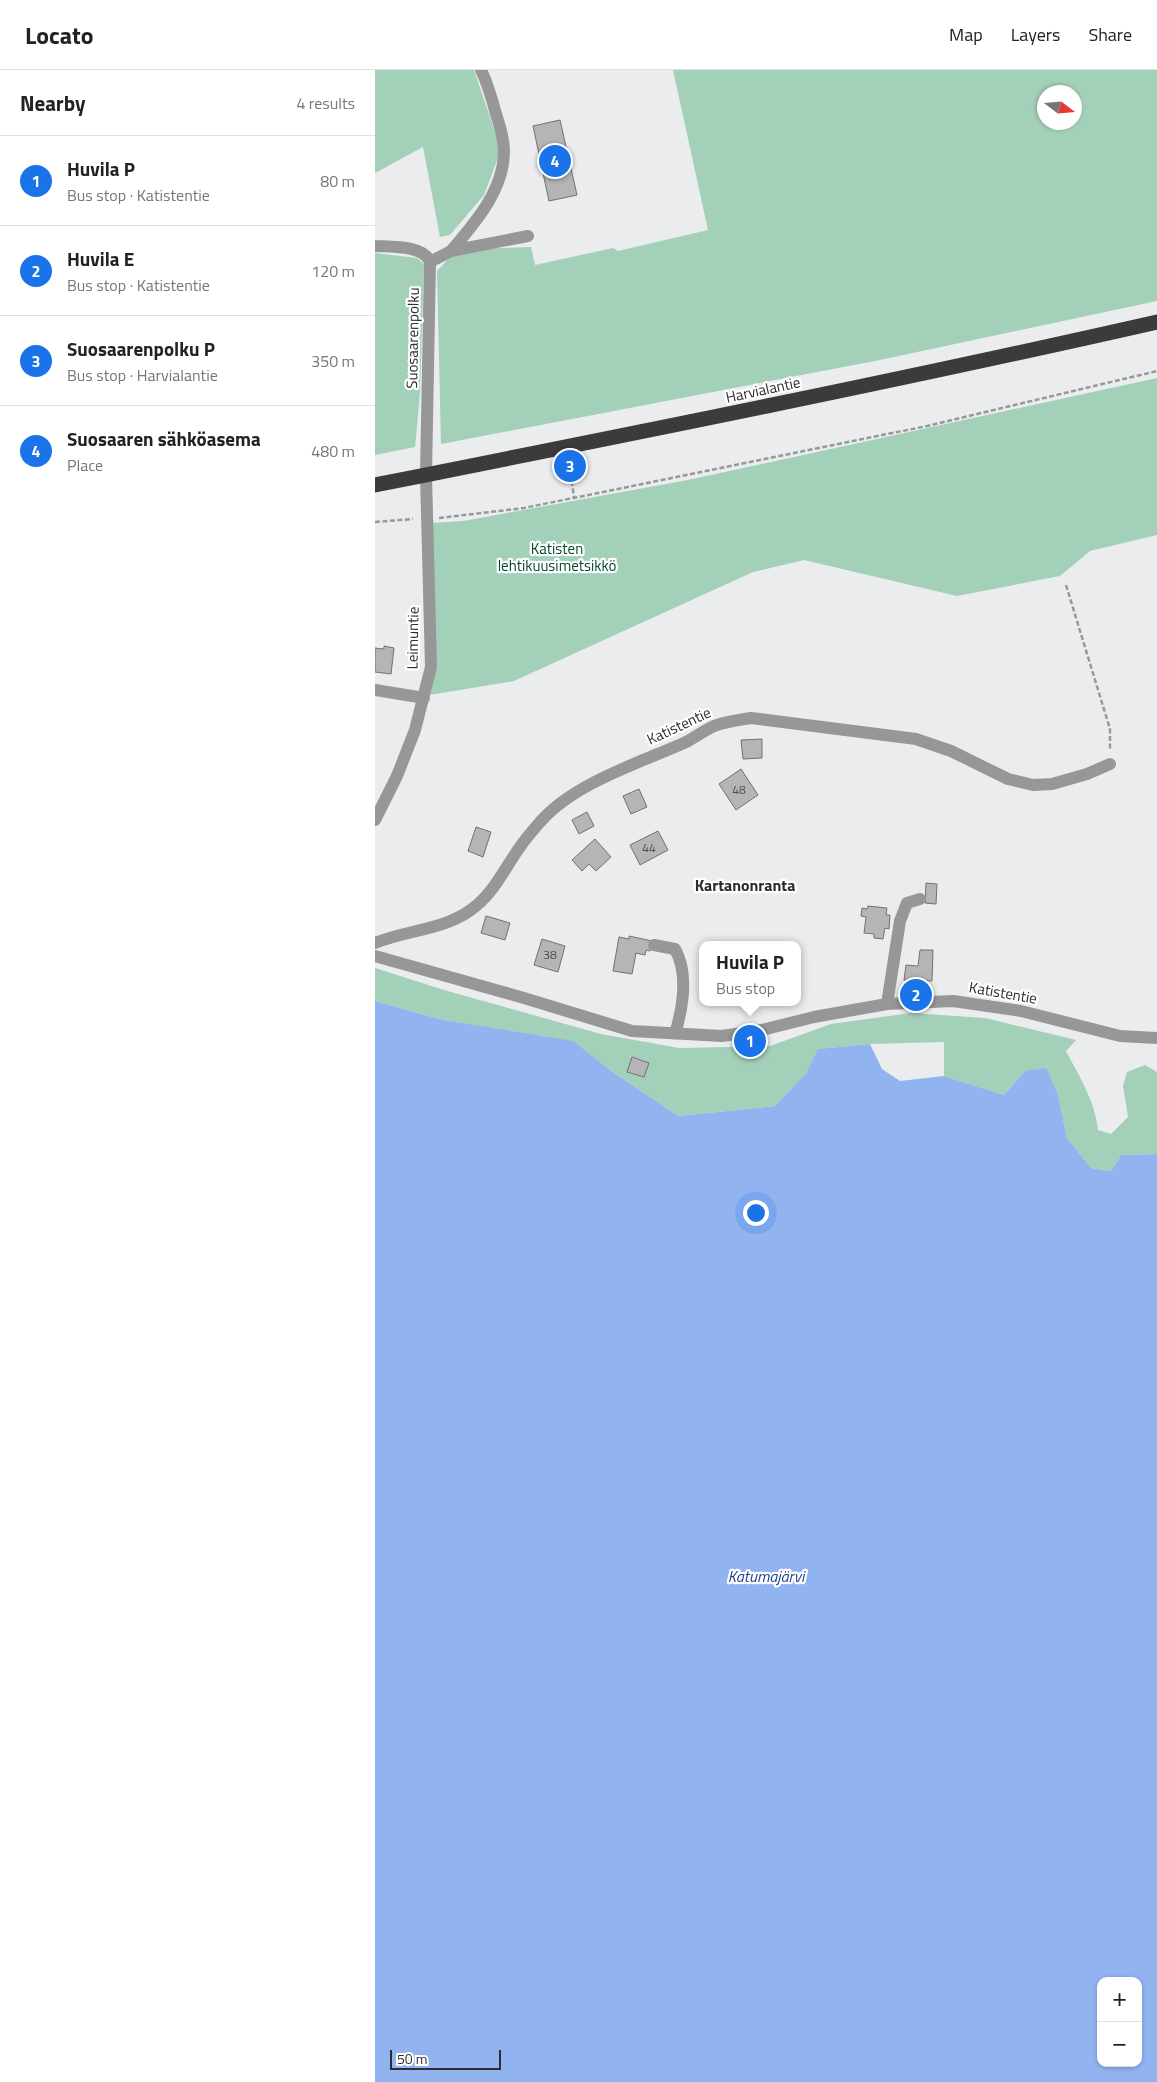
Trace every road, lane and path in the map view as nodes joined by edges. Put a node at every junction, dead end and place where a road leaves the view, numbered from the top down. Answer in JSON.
{"nodes":[{"id":1,"x":481,"y":70,"type":"edge"},
{"id":2,"x":529,"y":236,"type":"dead end"},
{"id":3,"x":375,"y":246,"type":"edge"},
{"id":4,"x":451,"y":251,"type":"junction"},
{"id":5,"x":430,"y":262,"type":"junction"},
{"id":6,"x":1157,"y":322,"type":"edge"},
{"id":7,"x":1157,"y":371,"type":"edge"},
{"id":8,"x":570,"y":466,"type":"dead end"},
{"id":9,"x":426,"y":475,"type":"junction"},
{"id":10,"x":375,"y":485,"type":"edge"},
{"id":11,"x":574,"y":498,"type":"junction"},
{"id":12,"x":429,"y":518,"type":"junction"},
{"id":13,"x":375,"y":522,"type":"edge"},
{"id":14,"x":1066,"y":585,"type":"dead end"},
{"id":15,"x":375,"y":690,"type":"edge"},
{"id":16,"x":424,"y":698,"type":"junction"},
{"id":17,"x":1110,"y":764,"type":"joint"},
{"id":18,"x":375,"y":820,"type":"edge"},
{"id":19,"x":920,"y":899,"type":"dead end"},
{"id":20,"x":375,"y":943,"type":"edge"},
{"id":21,"x":654,"y":945,"type":"dead end"},
{"id":22,"x":375,"y":956,"type":"edge"},
{"id":23,"x":887,"y":1004,"type":"junction"},
{"id":24,"x":675,"y":1034,"type":"junction"},
{"id":25,"x":1157,"y":1038,"type":"edge"}],
"edges":[{"from":1,"to":4,"type":"street"},
{"from":2,"to":4,"type":"street"},
{"from":3,"to":5,"type":"street"},
{"from":4,"to":5,"type":"street"},
{"from":5,"to":9,"type":"street","name":"Suosaarenpolku"},
{"from":6,"to":9,"type":"highway","name":"Harvialantie"},
{"from":7,"to":11,"type":"path"},
{"from":8,"to":11,"type":"path"},
{"from":9,"to":10,"type":"highway","name":"Harvialantie"},
{"from":9,"to":12,"type":"street","name":"Leimuntie"},
{"from":11,"to":12,"type":"path"},
{"from":12,"to":13,"type":"path"},
{"from":12,"to":16,"type":"street","name":"Leimuntie"},
{"from":14,"to":17,"type":"path"},
{"from":15,"to":16,"type":"street"},
{"from":16,"to":18,"type":"street","name":"Leimuntie"},
{"from":17,"to":20,"type":"street","name":"Katistentie"},
{"from":19,"to":23,"type":"street"},
{"from":21,"to":24,"type":"street"},
{"from":22,"to":24,"type":"street","name":"Katistentie"},
{"from":23,"to":24,"type":"street","name":"Katistentie"},
{"from":23,"to":25,"type":"street","name":"Katistentie"}]}
